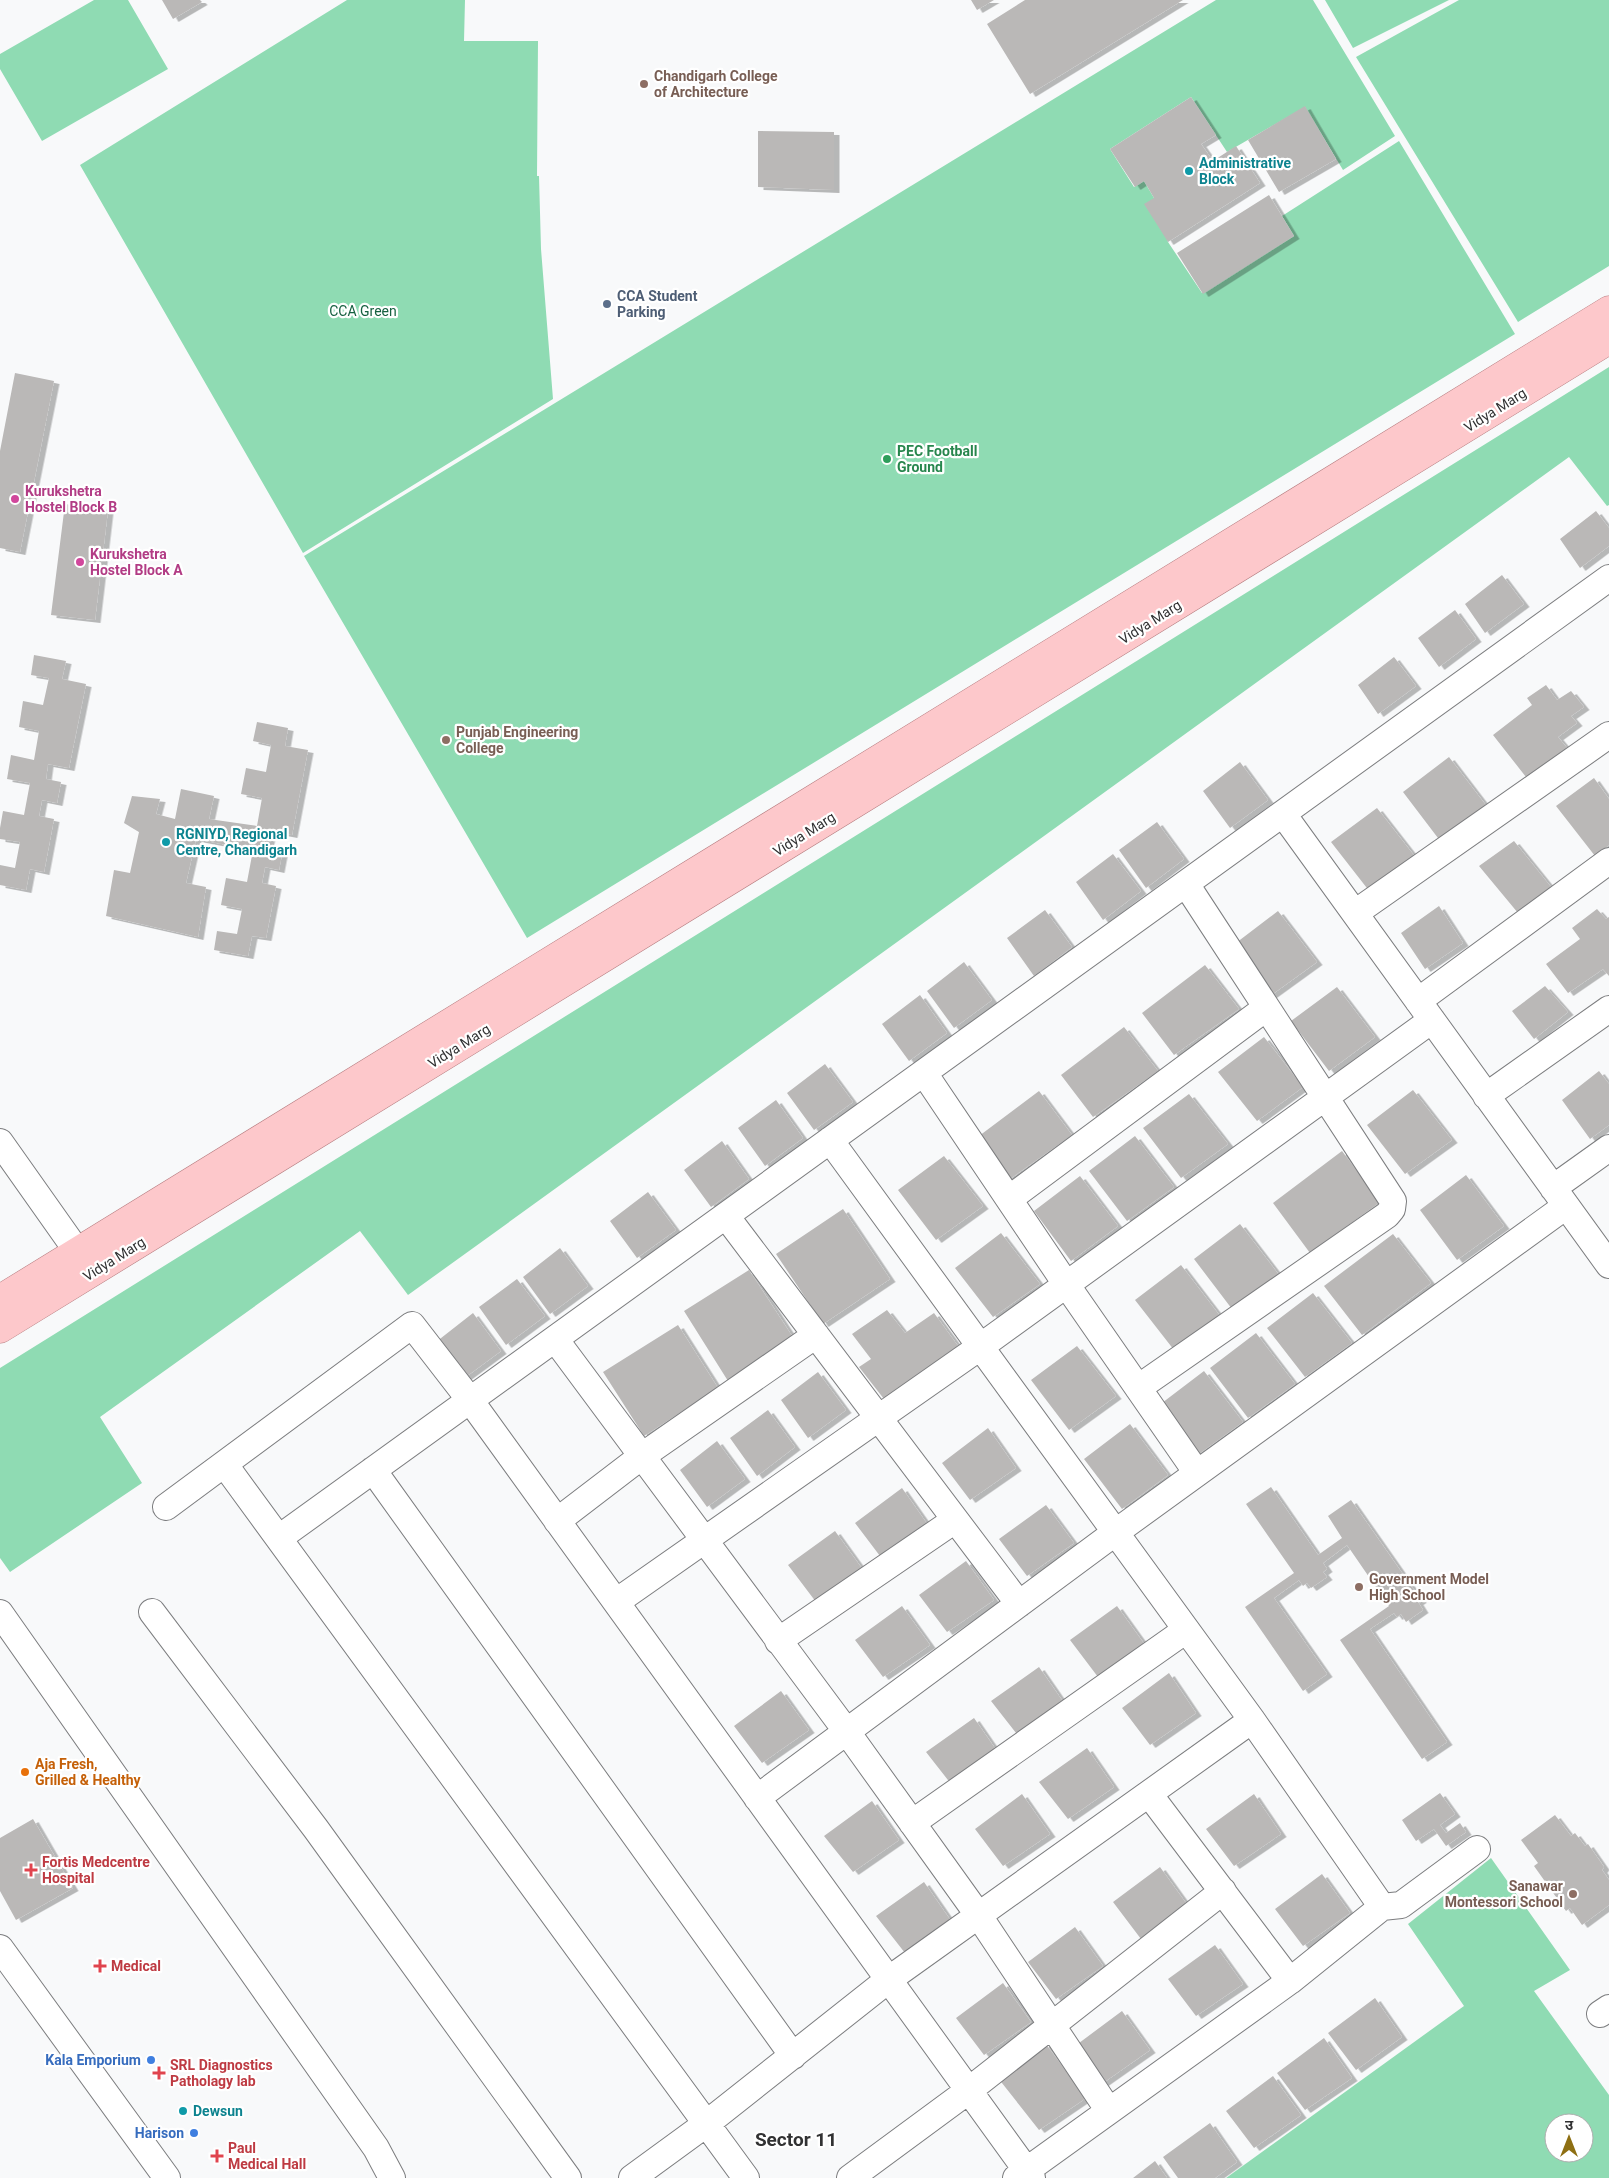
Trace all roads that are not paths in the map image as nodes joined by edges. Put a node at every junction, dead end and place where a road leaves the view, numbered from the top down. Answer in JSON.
{"nodes":[{"id":1,"x":1609,"y":310,"type":"edge"},
{"id":2,"x":1609,"y":340,"type":"edge"},
{"id":3,"x":1609,"y":578,"type":"edge"},
{"id":4,"x":1609,"y":735,"type":"edge"},
{"id":5,"x":1283,"y":814,"type":"junction"},
{"id":6,"x":1609,"y":861,"type":"edge"},
{"id":7,"x":1186,"y":884,"type":"junction"},
{"id":8,"x":1355,"y":913,"type":"junction"},
{"id":9,"x":1266,"y":1008,"type":"junction"},
{"id":10,"x":1609,"y":1009,"type":"edge"},
{"id":11,"x":1425,"y":1010,"type":"junction"},
{"id":12,"x":924,"y":1073,"type":"junction"},
{"id":13,"x":1486,"y":1096,"type":"junction"},
{"id":14,"x":1324,"y":1098,"type":"junction"},
{"id":15,"x":830,"y":1140,"type":"junction"},
{"id":16,"x":0,"y":1142,"type":"edge"},
{"id":17,"x":1609,"y":1148,"type":"edge"},
{"id":18,"x":1560,"y":1197,"type":"junction"},
{"id":19,"x":1009,"y":1199,"type":"junction"},
{"id":20,"x":726,"y":1216,"type":"junction"},
{"id":21,"x":77,"y":1251,"type":"junction"},
{"id":22,"x":1609,"y":1266,"type":"edge"},
{"id":23,"x":1066,"y":1284,"type":"junction"},
{"id":24,"x":0,"y":1298,"type":"edge"},
{"id":25,"x":0,"y":1329,"type":"edge"},
{"id":26,"x":816,"y":1336,"type":"junction"},
{"id":27,"x":555,"y":1339,"type":"junction"},
{"id":28,"x":980,"y":1347,"type":"junction"},
{"id":29,"x":1138,"y":1388,"type":"junction"},
{"id":30,"x":470,"y":1400,"type":"junction"},
{"id":31,"x":878,"y":1418,"type":"junction"},
{"id":32,"x":642,"y":1456,"type":"junction"},
{"id":33,"x":225,"y":1465,"type":"junction"},
{"id":34,"x":373,"y":1470,"type":"junction"},
{"id":35,"x":1197,"y":1473,"type":"junction"},
{"id":36,"x":166,"y":1508,"type":"dead end"},
{"id":37,"x":955,"y":1520,"type":"junction"},
{"id":38,"x":557,"y":1521,"type":"junction"},
{"id":39,"x":1116,"y":1532,"type":"junction"},
{"id":40,"x":279,"y":1538,"type":"junction"},
{"id":41,"x":704,"y":1541,"type":"junction"},
{"id":42,"x":616,"y":1602,"type":"junction"},
{"id":43,"x":1019,"y":1604,"type":"junction"},
{"id":44,"x":152,"y":1612,"type":"dead end"},
{"id":45,"x":0,"y":1613,"type":"edge"},
{"id":46,"x":1186,"y":1630,"type":"junction"},
{"id":47,"x":778,"y":1641,"type":"junction"},
{"id":48,"x":1252,"y":1720,"type":"junction"},
{"id":49,"x":847,"y":1732,"type":"junction"},
{"id":50,"x":1149,"y":1794,"type":"junction"},
{"id":51,"x":757,"y":1798,"type":"junction"},
{"id":52,"x":912,"y":1823,"type":"junction"},
{"id":53,"x":1477,"y":1849,"type":"dead end"},
{"id":54,"x":1223,"y":1892,"type":"junction"},
{"id":55,"x":1382,"y":1907,"type":"junction"},
{"id":56,"x":979,"y":1916,"type":"junction"},
{"id":57,"x":0,"y":1948,"type":"edge"},
{"id":58,"x":888,"y":1980,"type":"junction"},
{"id":59,"x":1290,"y":1981,"type":"junction"},
{"id":60,"x":1052,"y":2026,"type":"junction"},
{"id":61,"x":793,"y":2056,"type":"junction"},
{"id":62,"x":968,"y":2091,"type":"junction"},
{"id":63,"x":1109,"y":2111,"type":"junction"},
{"id":64,"x":706,"y":2124,"type":"junction"},
{"id":65,"x":1025,"y":2176,"type":"edge"},
{"id":66,"x":167,"y":2178,"type":"edge"},
{"id":67,"x":392,"y":2178,"type":"edge"},
{"id":68,"x":568,"y":2178,"type":"edge"},
{"id":69,"x":632,"y":2178,"type":"edge"},
{"id":70,"x":746,"y":2178,"type":"edge"},
{"id":71,"x":850,"y":2178,"type":"edge"}],
"edges":[{"from":1,"to":21,"type":"main road","name":"Vidya Marg"},
{"from":2,"to":25,"type":"main road","name":"Vidya Marg"},
{"from":3,"to":5,"type":"street"},
{"from":4,"to":8,"type":"street"},
{"from":5,"to":7,"type":"street"},
{"from":5,"to":8,"type":"street"},
{"from":6,"to":11,"type":"street"},
{"from":7,"to":9,"type":"street"},
{"from":7,"to":12,"type":"street"},
{"from":8,"to":11,"type":"street"},
{"from":9,"to":14,"type":"street"},
{"from":9,"to":19,"type":"street"},
{"from":10,"to":13,"type":"street"},
{"from":11,"to":13,"type":"street"},
{"from":11,"to":14,"type":"street"},
{"from":12,"to":15,"type":"street"},
{"from":12,"to":19,"type":"street"},
{"from":13,"to":18,"type":"street"},
{"from":14,"to":23,"type":"street"},
{"from":14,"to":29,"type":"street"},
{"from":15,"to":20,"type":"street"},
{"from":15,"to":28,"type":"street"},
{"from":16,"to":21,"type":"street"},
{"from":17,"to":18,"type":"street"},
{"from":18,"to":22,"type":"street"},
{"from":18,"to":35,"type":"street"},
{"from":19,"to":23,"type":"street"},
{"from":20,"to":26,"type":"street"},
{"from":20,"to":27,"type":"street"},
{"from":21,"to":24,"type":"main road","name":"Vidya Marg"},
{"from":23,"to":28,"type":"street"},
{"from":23,"to":29,"type":"street"},
{"from":26,"to":31,"type":"street"},
{"from":26,"to":32,"type":"street"},
{"from":27,"to":30,"type":"street"},
{"from":27,"to":32,"type":"street"},
{"from":28,"to":31,"type":"street"},
{"from":28,"to":39,"type":"street"},
{"from":29,"to":35,"type":"street"},
{"from":30,"to":33,"type":"street"},
{"from":30,"to":34,"type":"street"},
{"from":30,"to":38,"type":"street"},
{"from":31,"to":37,"type":"street"},
{"from":31,"to":41,"type":"street"},
{"from":32,"to":38,"type":"street"},
{"from":32,"to":41,"type":"street"},
{"from":33,"to":36,"type":"street"},
{"from":33,"to":40,"type":"street"},
{"from":34,"to":40,"type":"street"},
{"from":34,"to":61,"type":"street"},
{"from":35,"to":39,"type":"street"},
{"from":37,"to":43,"type":"street"},
{"from":37,"to":47,"type":"street"},
{"from":38,"to":42,"type":"street"},
{"from":39,"to":43,"type":"street"},
{"from":39,"to":46,"type":"street"},
{"from":40,"to":64,"type":"street"},
{"from":41,"to":42,"type":"street"},
{"from":41,"to":47,"type":"street"},
{"from":42,"to":51,"type":"street"},
{"from":43,"to":49,"type":"street"},
{"from":44,"to":68,"type":"street"},
{"from":45,"to":67,"type":"street"},
{"from":46,"to":48,"type":"street"},
{"from":46,"to":52,"type":"street"},
{"from":47,"to":49,"type":"street"},
{"from":48,"to":50,"type":"street"},
{"from":48,"to":55,"type":"street"},
{"from":49,"to":51,"type":"street"},
{"from":49,"to":52,"type":"street"},
{"from":50,"to":54,"type":"street"},
{"from":50,"to":56,"type":"street"},
{"from":51,"to":58,"type":"street"},
{"from":52,"to":56,"type":"street"},
{"from":53,"to":55,"type":"street"},
{"from":54,"to":59,"type":"street"},
{"from":54,"to":60,"type":"street"},
{"from":55,"to":59,"type":"street"},
{"from":56,"to":58,"type":"street"},
{"from":56,"to":60,"type":"street"},
{"from":57,"to":66,"type":"street"},
{"from":58,"to":61,"type":"street"},
{"from":58,"to":62,"type":"street"},
{"from":59,"to":63,"type":"street"},
{"from":60,"to":62,"type":"street"},
{"from":60,"to":63,"type":"street"},
{"from":61,"to":64,"type":"street"},
{"from":62,"to":65,"type":"street"},
{"from":62,"to":71,"type":"street"},
{"from":63,"to":65,"type":"street"},
{"from":64,"to":69,"type":"street"},
{"from":64,"to":70,"type":"street"}]}
